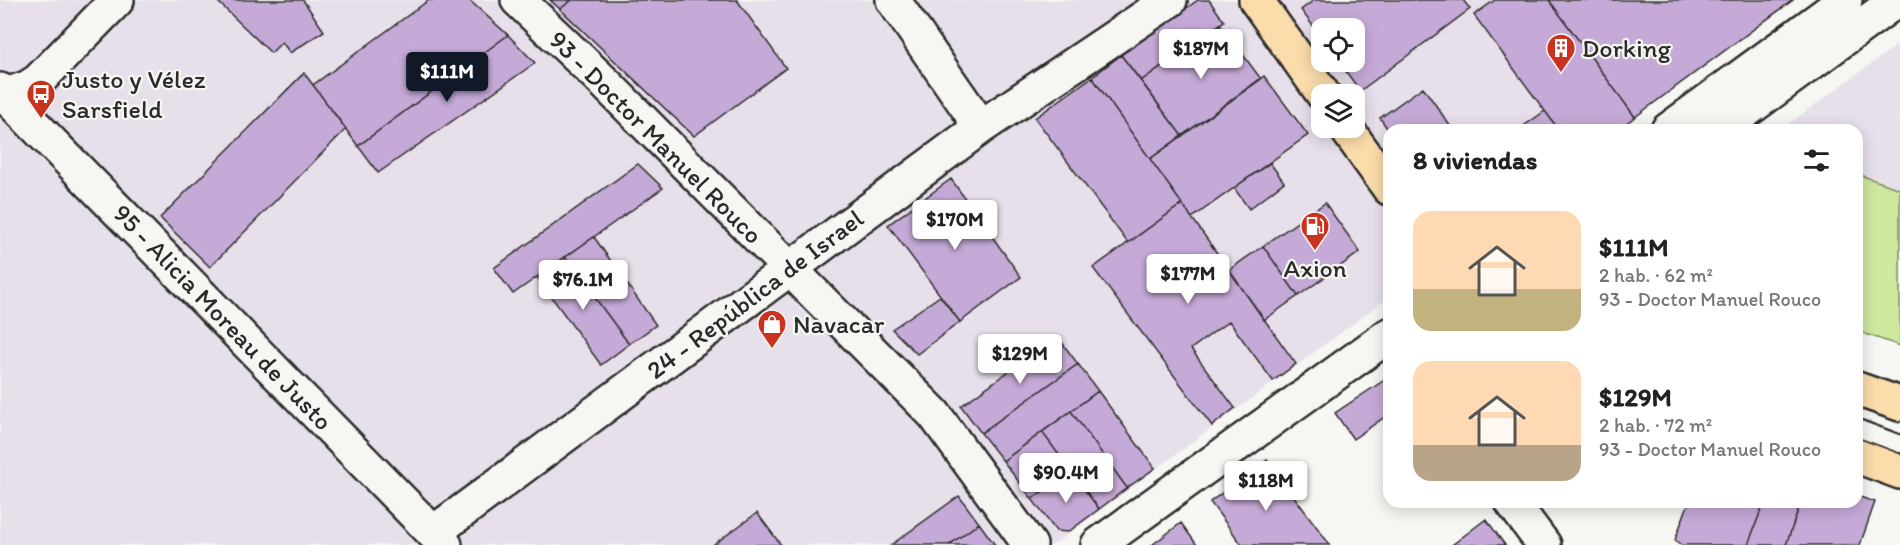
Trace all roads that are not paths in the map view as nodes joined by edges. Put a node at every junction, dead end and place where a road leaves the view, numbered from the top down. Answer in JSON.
{"nodes":[{"id":1,"x":117,"y":0,"type":"edge"},
{"id":2,"x":518,"y":0,"type":"edge"},
{"id":3,"x":893,"y":0,"type":"edge"},
{"id":4,"x":1170,"y":0,"type":"edge"},
{"id":5,"x":1256,"y":0,"type":"edge"},
{"id":6,"x":1845,"y":0,"type":"edge"},
{"id":7,"x":1898,"y":0,"type":"edge"},
{"id":8,"x":1316,"y":84,"type":"edge"},
{"id":9,"x":2,"y":94,"type":"edge"},
{"id":10,"x":1676,"y":124,"type":"edge"},
{"id":11,"x":1727,"y":124,"type":"edge"},
{"id":12,"x":981,"y":127,"type":"junction"},
{"id":13,"x":1353,"y":138,"type":"edge"},
{"id":14,"x":1383,"y":180,"type":"edge"},
{"id":15,"x":789,"y":268,"type":"junction"},
{"id":16,"x":1383,"y":339,"type":"edge"},
{"id":17,"x":1863,"y":391,"type":"edge"},
{"id":18,"x":1900,"y":404,"type":"edge"},
{"id":19,"x":1863,"y":431,"type":"edge"},
{"id":20,"x":1900,"y":444,"type":"edge"},
{"id":21,"x":1863,"y":458,"type":"edge"},
{"id":22,"x":1900,"y":472,"type":"edge"},
{"id":23,"x":1516,"y":508,"type":"edge"},
{"id":24,"x":439,"y":539,"type":"edge"},
{"id":25,"x":1030,"y":545,"type":"edge"},
{"id":26,"x":1098,"y":545,"type":"edge"},
{"id":27,"x":1544,"y":545,"type":"edge"}],
"edges":[{"from":1,"to":9,"type":"street"},
{"from":2,"to":15,"type":"street","name":"93 - Doctor Manuel Rouco"},
{"from":3,"to":12,"type":"street"},
{"from":4,"to":12,"type":"street","name":"24 - República de Israel"},
{"from":5,"to":8,"type":"main road"},
{"from":6,"to":10,"type":"street"},
{"from":7,"to":11,"type":"street"},
{"from":9,"to":24,"type":"street","name":"95 - Alicia Moreau de Justo"},
{"from":12,"to":15,"type":"street","name":"24 - República de Israel"},
{"from":13,"to":14,"type":"main road"},
{"from":15,"to":24,"type":"street","name":"24 - República de Israel"},
{"from":15,"to":25,"type":"street","name":"93 - Doctor Manuel Rouco"},
{"from":16,"to":26,"type":"street"},
{"from":17,"to":18,"type":"main road"},
{"from":19,"to":20,"type":"lane"},
{"from":21,"to":22,"type":"main road"},
{"from":23,"to":27,"type":"street"}]}
